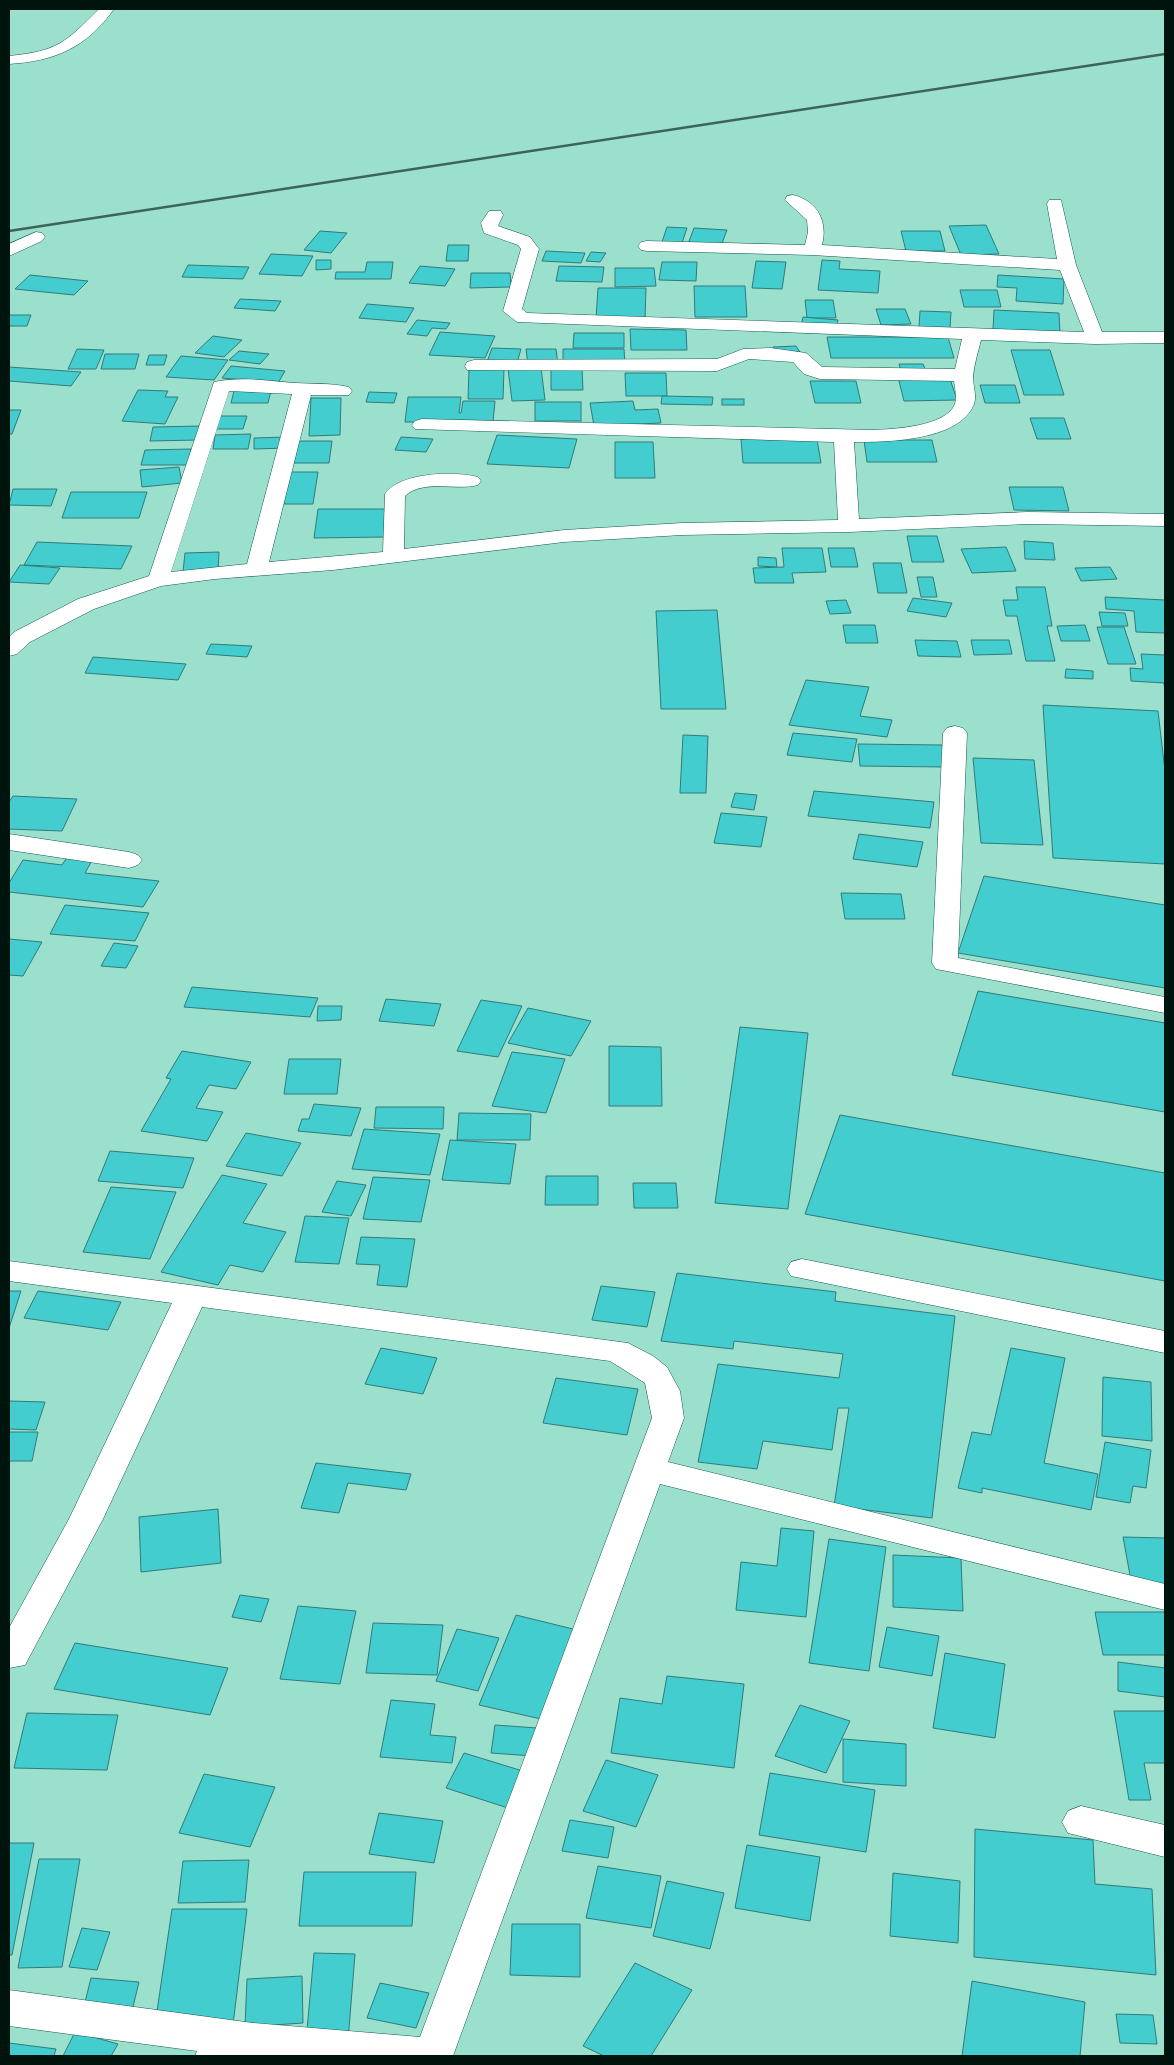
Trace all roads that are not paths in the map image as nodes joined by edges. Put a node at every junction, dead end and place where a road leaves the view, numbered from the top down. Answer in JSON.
{"nodes":[{"id":1,"x":107,"y":9,"type":"edge"},
{"id":2,"x":9,"y":60,"type":"edge"},
{"id":3,"x":793,"y":200,"type":"dead end"},
{"id":4,"x":496,"y":215,"type":"dead end"},
{"id":5,"x":1058,"y":218,"type":"dead end"},
{"id":6,"x":36,"y":237,"type":"dead end"},
{"id":7,"x":647,"y":246,"type":"dead end"},
{"id":8,"x":812,"y":250,"type":"junction"},
{"id":9,"x":9,"y":251,"type":"edge"},
{"id":10,"x":1067,"y":265,"type":"junction"},
{"id":11,"x":973,"y":333,"type":"junction"},
{"id":12,"x":1165,"y":337,"type":"edge"},
{"id":13,"x":1095,"y":338,"type":"junction"},
{"id":14,"x":474,"y":366,"type":"dead end"},
{"id":15,"x":964,"y":375,"type":"junction"},
{"id":16,"x":303,"y":388,"type":"junction"},
{"id":17,"x":342,"y":391,"type":"dead end"},
{"id":18,"x":422,"y":425,"type":"dead end"},
{"id":19,"x":844,"y":436,"type":"junction"},
{"id":20,"x":471,"y":481,"type":"dead end"},
{"id":21,"x":1165,"y":520,"type":"edge"},
{"id":22,"x":849,"y":526,"type":"junction"},
{"id":23,"x":393,"y":556,"type":"junction"},
{"id":24,"x":256,"y":571,"type":"junction"},
{"id":25,"x":158,"y":580,"type":"junction"},
{"id":26,"x":13,"y":640,"type":"edge"},
{"id":27,"x":955,"y":733,"type":"dead end"},
{"id":28,"x":9,"y":842,"type":"edge"},
{"id":29,"x":129,"y":860,"type":"dead end"},
{"id":30,"x":1165,"y":1005,"type":"edge"},
{"id":31,"x":802,"y":1269,"type":"dead end"},
{"id":32,"x":9,"y":1271,"type":"edge"},
{"id":33,"x":192,"y":1294,"type":"junction"},
{"id":34,"x":1165,"y":1342,"type":"edge"},
{"id":35,"x":649,"y":1469,"type":"junction"},
{"id":36,"x":1165,"y":1597,"type":"edge"},
{"id":37,"x":12,"y":1655,"type":"dead end"},
{"id":38,"x":1081,"y":1822,"type":"dead end"},
{"id":39,"x":1165,"y":1841,"type":"edge"},
{"id":40,"x":9,"y":2008,"type":"edge"},
{"id":41,"x":253,"y":2041,"type":"junction"},
{"id":42,"x":215,"y":2056,"type":"edge"},
{"id":43,"x":429,"y":2056,"type":"edge"},
{"id":44,"x":433,"y":2056,"type":"edge"}],
"edges":[{"from":1,"to":2,"type":"street"},
{"from":3,"to":8,"type":"street"},
{"from":4,"to":11,"type":"street"},
{"from":5,"to":10,"type":"street"},
{"from":6,"to":9,"type":"street"},
{"from":7,"to":8,"type":"street"},
{"from":8,"to":10,"type":"street"},
{"from":10,"to":13,"type":"street"},
{"from":11,"to":13,"type":"street"},
{"from":11,"to":15,"type":"street"},
{"from":12,"to":13,"type":"street"},
{"from":14,"to":15,"type":"street"},
{"from":15,"to":19,"type":"street"},
{"from":16,"to":17,"type":"street"},
{"from":16,"to":24,"type":"street"},
{"from":16,"to":25,"type":"street"},
{"from":18,"to":19,"type":"street"},
{"from":19,"to":22,"type":"street"},
{"from":20,"to":23,"type":"street"},
{"from":21,"to":22,"type":"street"},
{"from":22,"to":23,"type":"street"},
{"from":23,"to":24,"type":"street"},
{"from":24,"to":25,"type":"street"},
{"from":25,"to":26,"type":"street"},
{"from":27,"to":30,"type":"street"},
{"from":28,"to":29,"type":"street"},
{"from":31,"to":34,"type":"street"},
{"from":32,"to":33,"type":"street"},
{"from":33,"to":35,"type":"street"},
{"from":33,"to":37,"type":"street"},
{"from":35,"to":36,"type":"street"},
{"from":35,"to":44,"type":"street"},
{"from":38,"to":39,"type":"street"},
{"from":40,"to":41,"type":"street"},
{"from":41,"to":42,"type":"street"},
{"from":41,"to":43,"type":"street"}]}
